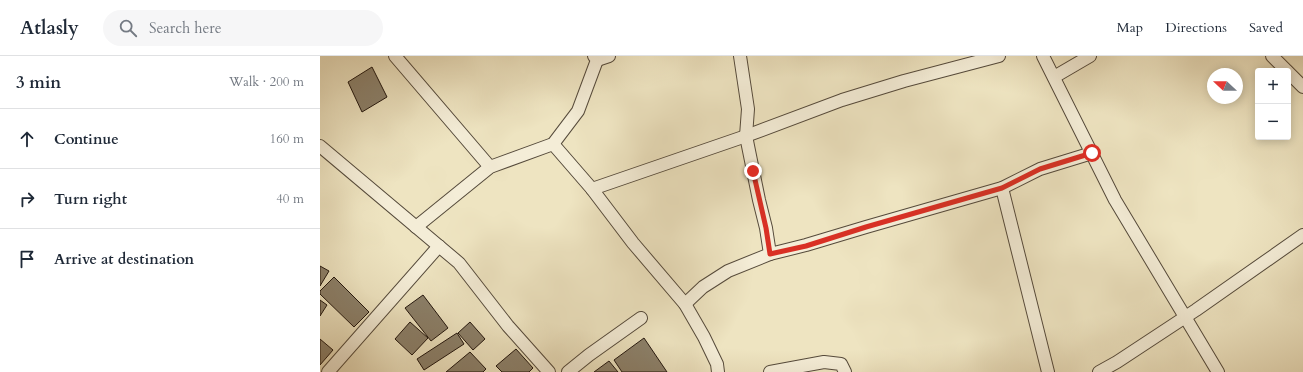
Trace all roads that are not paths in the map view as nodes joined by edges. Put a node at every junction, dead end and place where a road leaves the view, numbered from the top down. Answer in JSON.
{"nodes":[{"id":1,"x":395,"y":56,"type":"edge"},
{"id":2,"x":609,"y":56,"type":"edge"},
{"id":3,"x":740,"y":56,"type":"edge"},
{"id":4,"x":999,"y":56,"type":"edge"},
{"id":5,"x":1043,"y":56,"type":"edge"},
{"id":6,"x":1090,"y":56,"type":"edge"},
{"id":7,"x":1272,"y":56,"type":"edge"},
{"id":8,"x":596,"y":58,"type":"edge"},
{"id":9,"x":1283,"y":68,"type":"edge"},
{"id":10,"x":1291,"y":76,"type":"edge"},
{"id":11,"x":1054,"y":77,"type":"junction"},
{"id":12,"x":1303,"y":87,"type":"edge"},
{"id":13,"x":746,"y":136,"type":"junction"},
{"id":14,"x":553,"y":144,"type":"junction"},
{"id":15,"x":320,"y":146,"type":"edge"},
{"id":16,"x":1092,"y":153,"type":"junction"},
{"id":17,"x":490,"y":167,"type":"junction"},
{"id":18,"x":1002,"y":188,"type":"junction"},
{"id":19,"x":592,"y":189,"type":"junction"},
{"id":20,"x":416,"y":227,"type":"junction"},
{"id":21,"x":1303,"y":235,"type":"edge"},
{"id":22,"x":439,"y":246,"type":"junction"},
{"id":23,"x":770,"y":254,"type":"junction"},
{"id":24,"x":685,"y":304,"type":"junction"},
{"id":25,"x":1185,"y":317,"type":"junction"},
{"id":26,"x":641,"y":318,"type":"dead end"},
{"id":27,"x":328,"y":372,"type":"edge"},
{"id":28,"x":549,"y":372,"type":"edge"},
{"id":29,"x":568,"y":372,"type":"edge"},
{"id":30,"x":718,"y":372,"type":"edge"},
{"id":31,"x":770,"y":372,"type":"edge"},
{"id":32,"x":845,"y":372,"type":"edge"},
{"id":33,"x":1048,"y":372,"type":"edge"},
{"id":34,"x":1099,"y":372,"type":"edge"},
{"id":35,"x":1218,"y":372,"type":"edge"}],
"edges":[{"from":1,"to":17,"type":"street"},
{"from":2,"to":8,"type":"street"},
{"from":3,"to":13,"type":"street"},
{"from":4,"to":13,"type":"street"},
{"from":5,"to":11,"type":"street"},
{"from":6,"to":11,"type":"street"},
{"from":7,"to":9,"type":"street"},
{"from":8,"to":14,"type":"street"},
{"from":10,"to":12,"type":"street"},
{"from":11,"to":16,"type":"street"},
{"from":13,"to":19,"type":"street"},
{"from":13,"to":23,"type":"street"},
{"from":14,"to":17,"type":"street"},
{"from":14,"to":19,"type":"street"},
{"from":15,"to":20,"type":"street"},
{"from":16,"to":18,"type":"street"},
{"from":16,"to":25,"type":"street"},
{"from":17,"to":20,"type":"street"},
{"from":18,"to":23,"type":"street"},
{"from":18,"to":33,"type":"street"},
{"from":19,"to":24,"type":"street"},
{"from":20,"to":22,"type":"street"},
{"from":21,"to":25,"type":"street"},
{"from":22,"to":27,"type":"street"},
{"from":22,"to":28,"type":"street"},
{"from":23,"to":24,"type":"street"},
{"from":24,"to":30,"type":"street"},
{"from":25,"to":34,"type":"street"},
{"from":25,"to":35,"type":"street"},
{"from":26,"to":29,"type":"street"},
{"from":31,"to":32,"type":"street"}]}
